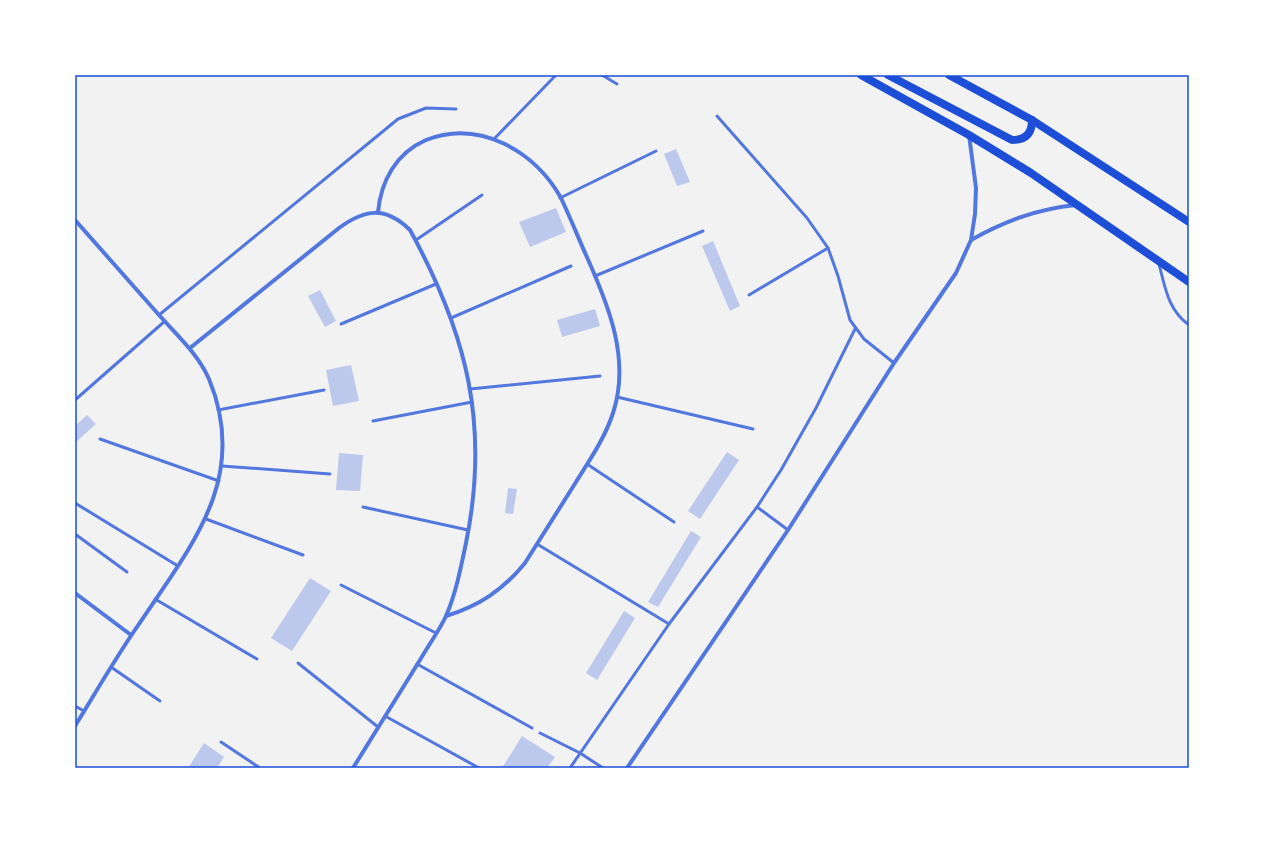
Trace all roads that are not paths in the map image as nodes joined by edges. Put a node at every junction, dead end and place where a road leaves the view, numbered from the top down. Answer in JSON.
{"nodes":[{"id":1,"x":556,"y":75,"type":"edge"},
{"id":2,"x":602,"y":75,"type":"edge"},
{"id":3,"x":862,"y":75,"type":"edge"},
{"id":4,"x":888,"y":75,"type":"edge"},
{"id":5,"x":949,"y":75,"type":"edge"},
{"id":6,"x":617,"y":84,"type":"dead end"},
{"id":7,"x":456,"y":109,"type":"dead end"},
{"id":8,"x":717,"y":116,"type":"dead end"},
{"id":9,"x":1032,"y":120,"type":"junction"},
{"id":10,"x":969,"y":135,"type":"junction"},
{"id":11,"x":495,"y":138,"type":"junction"},
{"id":12,"x":656,"y":151,"type":"dead end"},
{"id":13,"x":482,"y":195,"type":"dead end"},
{"id":14,"x":560,"y":198,"type":"junction"},
{"id":15,"x":1078,"y":205,"type":"junction"},
{"id":16,"x":378,"y":212,"type":"junction"},
{"id":17,"x":75,"y":220,"type":"edge"},
{"id":18,"x":1189,"y":222,"type":"edge"},
{"id":19,"x":703,"y":231,"type":"dead end"},
{"id":20,"x":416,"y":240,"type":"junction"},
{"id":21,"x":971,"y":240,"type":"junction"},
{"id":22,"x":828,"y":248,"type":"junction"},
{"id":23,"x":1158,"y":262,"type":"junction"},
{"id":24,"x":571,"y":266,"type":"dead end"},
{"id":25,"x":595,"y":276,"type":"junction"},
{"id":26,"x":1189,"y":282,"type":"edge"},
{"id":27,"x":436,"y":284,"type":"junction"},
{"id":28,"x":749,"y":295,"type":"dead end"},
{"id":29,"x":159,"y":315,"type":"junction"},
{"id":30,"x":452,"y":318,"type":"junction"},
{"id":31,"x":165,"y":321,"type":"junction"},
{"id":32,"x":341,"y":324,"type":"dead end"},
{"id":33,"x":1189,"y":325,"type":"edge"},
{"id":34,"x":855,"y":329,"type":"junction"},
{"id":35,"x":190,"y":348,"type":"junction"},
{"id":36,"x":894,"y":363,"type":"junction"},
{"id":37,"x":600,"y":376,"type":"dead end"},
{"id":38,"x":470,"y":389,"type":"junction"},
{"id":39,"x":324,"y":390,"type":"dead end"},
{"id":40,"x":617,"y":397,"type":"junction"},
{"id":41,"x":75,"y":400,"type":"edge"},
{"id":42,"x":472,"y":402,"type":"junction"},
{"id":43,"x":218,"y":410,"type":"junction"},
{"id":44,"x":373,"y":421,"type":"dead end"},
{"id":45,"x":753,"y":429,"type":"dead end"},
{"id":46,"x":100,"y":439,"type":"dead end"},
{"id":47,"x":587,"y":464,"type":"junction"},
{"id":48,"x":222,"y":466,"type":"junction"},
{"id":49,"x":330,"y":474,"type":"dead end"},
{"id":50,"x":219,"y":481,"type":"junction"},
{"id":51,"x":75,"y":503,"type":"edge"},
{"id":52,"x":363,"y":507,"type":"dead end"},
{"id":53,"x":757,"y":507,"type":"junction"},
{"id":54,"x":206,"y":519,"type":"junction"},
{"id":55,"x":674,"y":522,"type":"dead end"},
{"id":56,"x":468,"y":530,"type":"junction"},
{"id":57,"x":788,"y":530,"type":"junction"},
{"id":58,"x":75,"y":534,"type":"edge"},
{"id":59,"x":537,"y":544,"type":"junction"},
{"id":60,"x":303,"y":555,"type":"dead end"},
{"id":61,"x":178,"y":566,"type":"junction"},
{"id":62,"x":127,"y":572,"type":"dead end"},
{"id":63,"x":341,"y":585,"type":"dead end"},
{"id":64,"x":75,"y":594,"type":"edge"},
{"id":65,"x":156,"y":599,"type":"junction"},
{"id":66,"x":446,"y":616,"type":"junction"},
{"id":67,"x":669,"y":624,"type":"junction"},
{"id":68,"x":436,"y":633,"type":"junction"},
{"id":69,"x":131,"y":635,"type":"junction"},
{"id":70,"x":257,"y":659,"type":"dead end"},
{"id":71,"x":298,"y":663,"type":"dead end"},
{"id":72,"x":417,"y":664,"type":"junction"},
{"id":73,"x":111,"y":668,"type":"junction"},
{"id":74,"x":160,"y":701,"type":"dead end"},
{"id":75,"x":75,"y":706,"type":"edge"},
{"id":76,"x":84,"y":711,"type":"junction"},
{"id":77,"x":385,"y":716,"type":"junction"},
{"id":78,"x":75,"y":726,"type":"edge"},
{"id":79,"x":378,"y":727,"type":"junction"},
{"id":80,"x":532,"y":728,"type":"dead end"},
{"id":81,"x":540,"y":733,"type":"dead end"},
{"id":82,"x":221,"y":742,"type":"dead end"},
{"id":83,"x":580,"y":753,"type":"junction"},
{"id":84,"x":260,"y":768,"type":"edge"},
{"id":85,"x":353,"y":768,"type":"edge"},
{"id":86,"x":479,"y":768,"type":"edge"},
{"id":87,"x":570,"y":768,"type":"edge"},
{"id":88,"x":603,"y":768,"type":"edge"},
{"id":89,"x":627,"y":768,"type":"edge"}],
"edges":[{"from":1,"to":11,"type":"lane"},
{"from":2,"to":6,"type":"lane"},
{"from":3,"to":10,"type":"main road"},
{"from":4,"to":9,"type":"main road"},
{"from":5,"to":9,"type":"main road"},
{"from":7,"to":29,"type":"lane"},
{"from":8,"to":22,"type":"lane"},
{"from":9,"to":18,"type":"main road"},
{"from":10,"to":15,"type":"main road"},
{"from":10,"to":21,"type":"street"},
{"from":11,"to":14,"type":"street"},
{"from":11,"to":16,"type":"street"},
{"from":12,"to":14,"type":"lane"},
{"from":13,"to":20,"type":"lane"},
{"from":14,"to":25,"type":"street"},
{"from":15,"to":21,"type":"street"},
{"from":15,"to":23,"type":"main road"},
{"from":16,"to":20,"type":"street"},
{"from":16,"to":35,"type":"street"},
{"from":17,"to":29,"type":"street"},
{"from":19,"to":25,"type":"lane"},
{"from":20,"to":27,"type":"street"},
{"from":21,"to":36,"type":"street"},
{"from":22,"to":28,"type":"lane"},
{"from":22,"to":34,"type":"lane"},
{"from":23,"to":26,"type":"main road"},
{"from":23,"to":33,"type":"lane"},
{"from":24,"to":30,"type":"lane"},
{"from":25,"to":40,"type":"street"},
{"from":27,"to":30,"type":"street"},
{"from":27,"to":32,"type":"lane"},
{"from":29,"to":31,"type":"street"},
{"from":30,"to":38,"type":"street"},
{"from":31,"to":35,"type":"street"},
{"from":31,"to":41,"type":"lane"},
{"from":34,"to":36,"type":"lane"},
{"from":34,"to":53,"type":"lane"},
{"from":35,"to":43,"type":"street"},
{"from":36,"to":57,"type":"street"},
{"from":37,"to":38,"type":"lane"},
{"from":38,"to":42,"type":"street"},
{"from":39,"to":43,"type":"lane"},
{"from":40,"to":45,"type":"lane"},
{"from":40,"to":47,"type":"street"},
{"from":42,"to":44,"type":"lane"},
{"from":42,"to":56,"type":"street"},
{"from":43,"to":48,"type":"street"},
{"from":46,"to":50,"type":"lane"},
{"from":47,"to":55,"type":"lane"},
{"from":47,"to":59,"type":"street"},
{"from":48,"to":49,"type":"lane"},
{"from":48,"to":50,"type":"street"},
{"from":50,"to":54,"type":"street"},
{"from":51,"to":61,"type":"lane"},
{"from":52,"to":56,"type":"lane"},
{"from":53,"to":57,"type":"lane"},
{"from":53,"to":67,"type":"lane"},
{"from":54,"to":60,"type":"lane"},
{"from":54,"to":61,"type":"street"},
{"from":56,"to":66,"type":"street"},
{"from":57,"to":89,"type":"street"},
{"from":58,"to":62,"type":"lane"},
{"from":59,"to":66,"type":"street"},
{"from":59,"to":67,"type":"lane"},
{"from":61,"to":65,"type":"street"},
{"from":63,"to":68,"type":"lane"},
{"from":64,"to":69,"type":"street"},
{"from":65,"to":69,"type":"street"},
{"from":65,"to":70,"type":"lane"},
{"from":66,"to":68,"type":"street"},
{"from":67,"to":83,"type":"lane"},
{"from":68,"to":72,"type":"street"},
{"from":69,"to":73,"type":"street"},
{"from":71,"to":79,"type":"lane"},
{"from":72,"to":77,"type":"street"},
{"from":72,"to":80,"type":"lane"},
{"from":73,"to":74,"type":"lane"},
{"from":73,"to":76,"type":"street"},
{"from":75,"to":76,"type":"lane"},
{"from":76,"to":78,"type":"street"},
{"from":77,"to":79,"type":"street"},
{"from":77,"to":86,"type":"lane"},
{"from":79,"to":85,"type":"street"},
{"from":81,"to":83,"type":"lane"},
{"from":82,"to":84,"type":"lane"},
{"from":83,"to":87,"type":"lane"},
{"from":83,"to":88,"type":"lane"}]}
